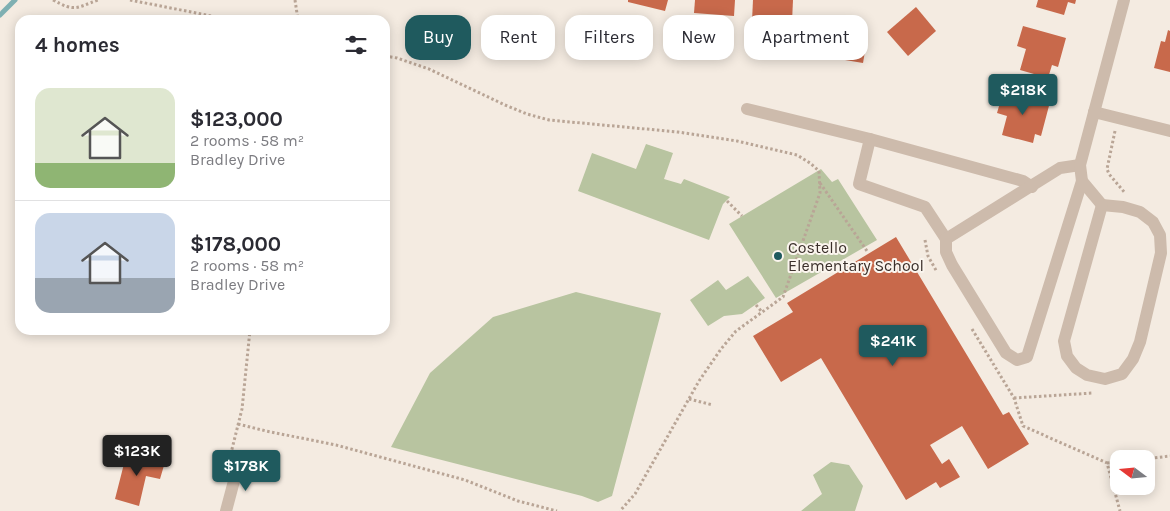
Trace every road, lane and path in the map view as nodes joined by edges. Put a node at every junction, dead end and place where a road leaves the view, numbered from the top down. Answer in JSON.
{"nodes":[{"id":1,"x":53,"y":0,"type":"edge"},
{"id":2,"x":98,"y":0,"type":"edge"},
{"id":3,"x":130,"y":0,"type":"edge"},
{"id":4,"x":296,"y":0,"type":"edge"},
{"id":5,"x":1124,"y":0,"type":"edge"},
{"id":6,"x":206,"y":15,"type":"edge"},
{"id":7,"x":298,"y":15,"type":"edge"},
{"id":8,"x":390,"y":57,"type":"edge"},
{"id":9,"x":746,"y":109,"type":"dead end"},
{"id":10,"x":1094,"y":112,"type":"junction"},
{"id":11,"x":1170,"y":131,"type":"edge"},
{"id":12,"x":1115,"y":132,"type":"dead end"},
{"id":13,"x":870,"y":138,"type":"junction"},
{"id":14,"x":1108,"y":164,"type":"dead end"},
{"id":15,"x":1080,"y":165,"type":"junction"},
{"id":16,"x":1082,"y":180,"type":"junction"},
{"id":17,"x":820,"y":182,"type":"junction"},
{"id":18,"x":1032,"y":187,"type":"junction"},
{"id":19,"x":727,"y":201,"type":"dead end"},
{"id":20,"x":1102,"y":205,"type":"junction"},
{"id":21,"x":742,"y":216,"type":"dead end"},
{"id":22,"x":946,"y":239,"type":"junction"},
{"id":23,"x":867,"y":251,"type":"dead end"},
{"id":24,"x":756,"y":304,"type":"dead end"},
{"id":25,"x":762,"y":312,"type":"junction"},
{"id":26,"x":249,"y":335,"type":"edge"},
{"id":27,"x":1014,"y":398,"type":"dead end"},
{"id":28,"x":689,"y":399,"type":"junction"},
{"id":29,"x":713,"y":405,"type":"dead end"},
{"id":30,"x":238,"y":424,"type":"junction"},
{"id":31,"x":1170,"y":456,"type":"edge"},
{"id":32,"x":1155,"y":458,"type":"edge"},
{"id":33,"x":1107,"y":463,"type":"junction"},
{"id":34,"x":1110,"y":463,"type":"edge"},
{"id":35,"x":238,"y":466,"type":"joint"},
{"id":36,"x":226,"y":511,"type":"edge"},
{"id":37,"x":557,"y":511,"type":"edge"},
{"id":38,"x":620,"y":511,"type":"edge"},
{"id":39,"x":1120,"y":511,"type":"edge"}],
"edges":[{"from":1,"to":2,"type":"path"},
{"from":3,"to":6,"type":"path"},
{"from":4,"to":7,"type":"path"},
{"from":5,"to":10,"type":"street"},
{"from":8,"to":17,"type":"path"},
{"from":9,"to":13,"type":"street"},
{"from":10,"to":11,"type":"street"},
{"from":10,"to":15,"type":"street"},
{"from":12,"to":14,"type":"path"},
{"from":13,"to":18,"type":"street"},
{"from":13,"to":22,"type":"street"},
{"from":15,"to":16,"type":"street"},
{"from":15,"to":18,"type":"street"},
{"from":16,"to":20,"type":"street"},
{"from":16,"to":22,"type":"street"},
{"from":17,"to":23,"type":"path"},
{"from":17,"to":25,"type":"path"},
{"from":18,"to":22,"type":"street"},
{"from":19,"to":21,"type":"path"},
{"from":20,"to":20,"type":"street"},
{"from":24,"to":25,"type":"path"},
{"from":25,"to":28,"type":"path"},
{"from":26,"to":30,"type":"path"},
{"from":27,"to":33,"type":"path"},
{"from":28,"to":29,"type":"path"},
{"from":28,"to":38,"type":"path"},
{"from":30,"to":35,"type":"path"},
{"from":30,"to":37,"type":"path"},
{"from":31,"to":32,"type":"path"},
{"from":33,"to":34,"type":"path"},
{"from":33,"to":39,"type":"path"},
{"from":35,"to":36,"type":"street"}]}
